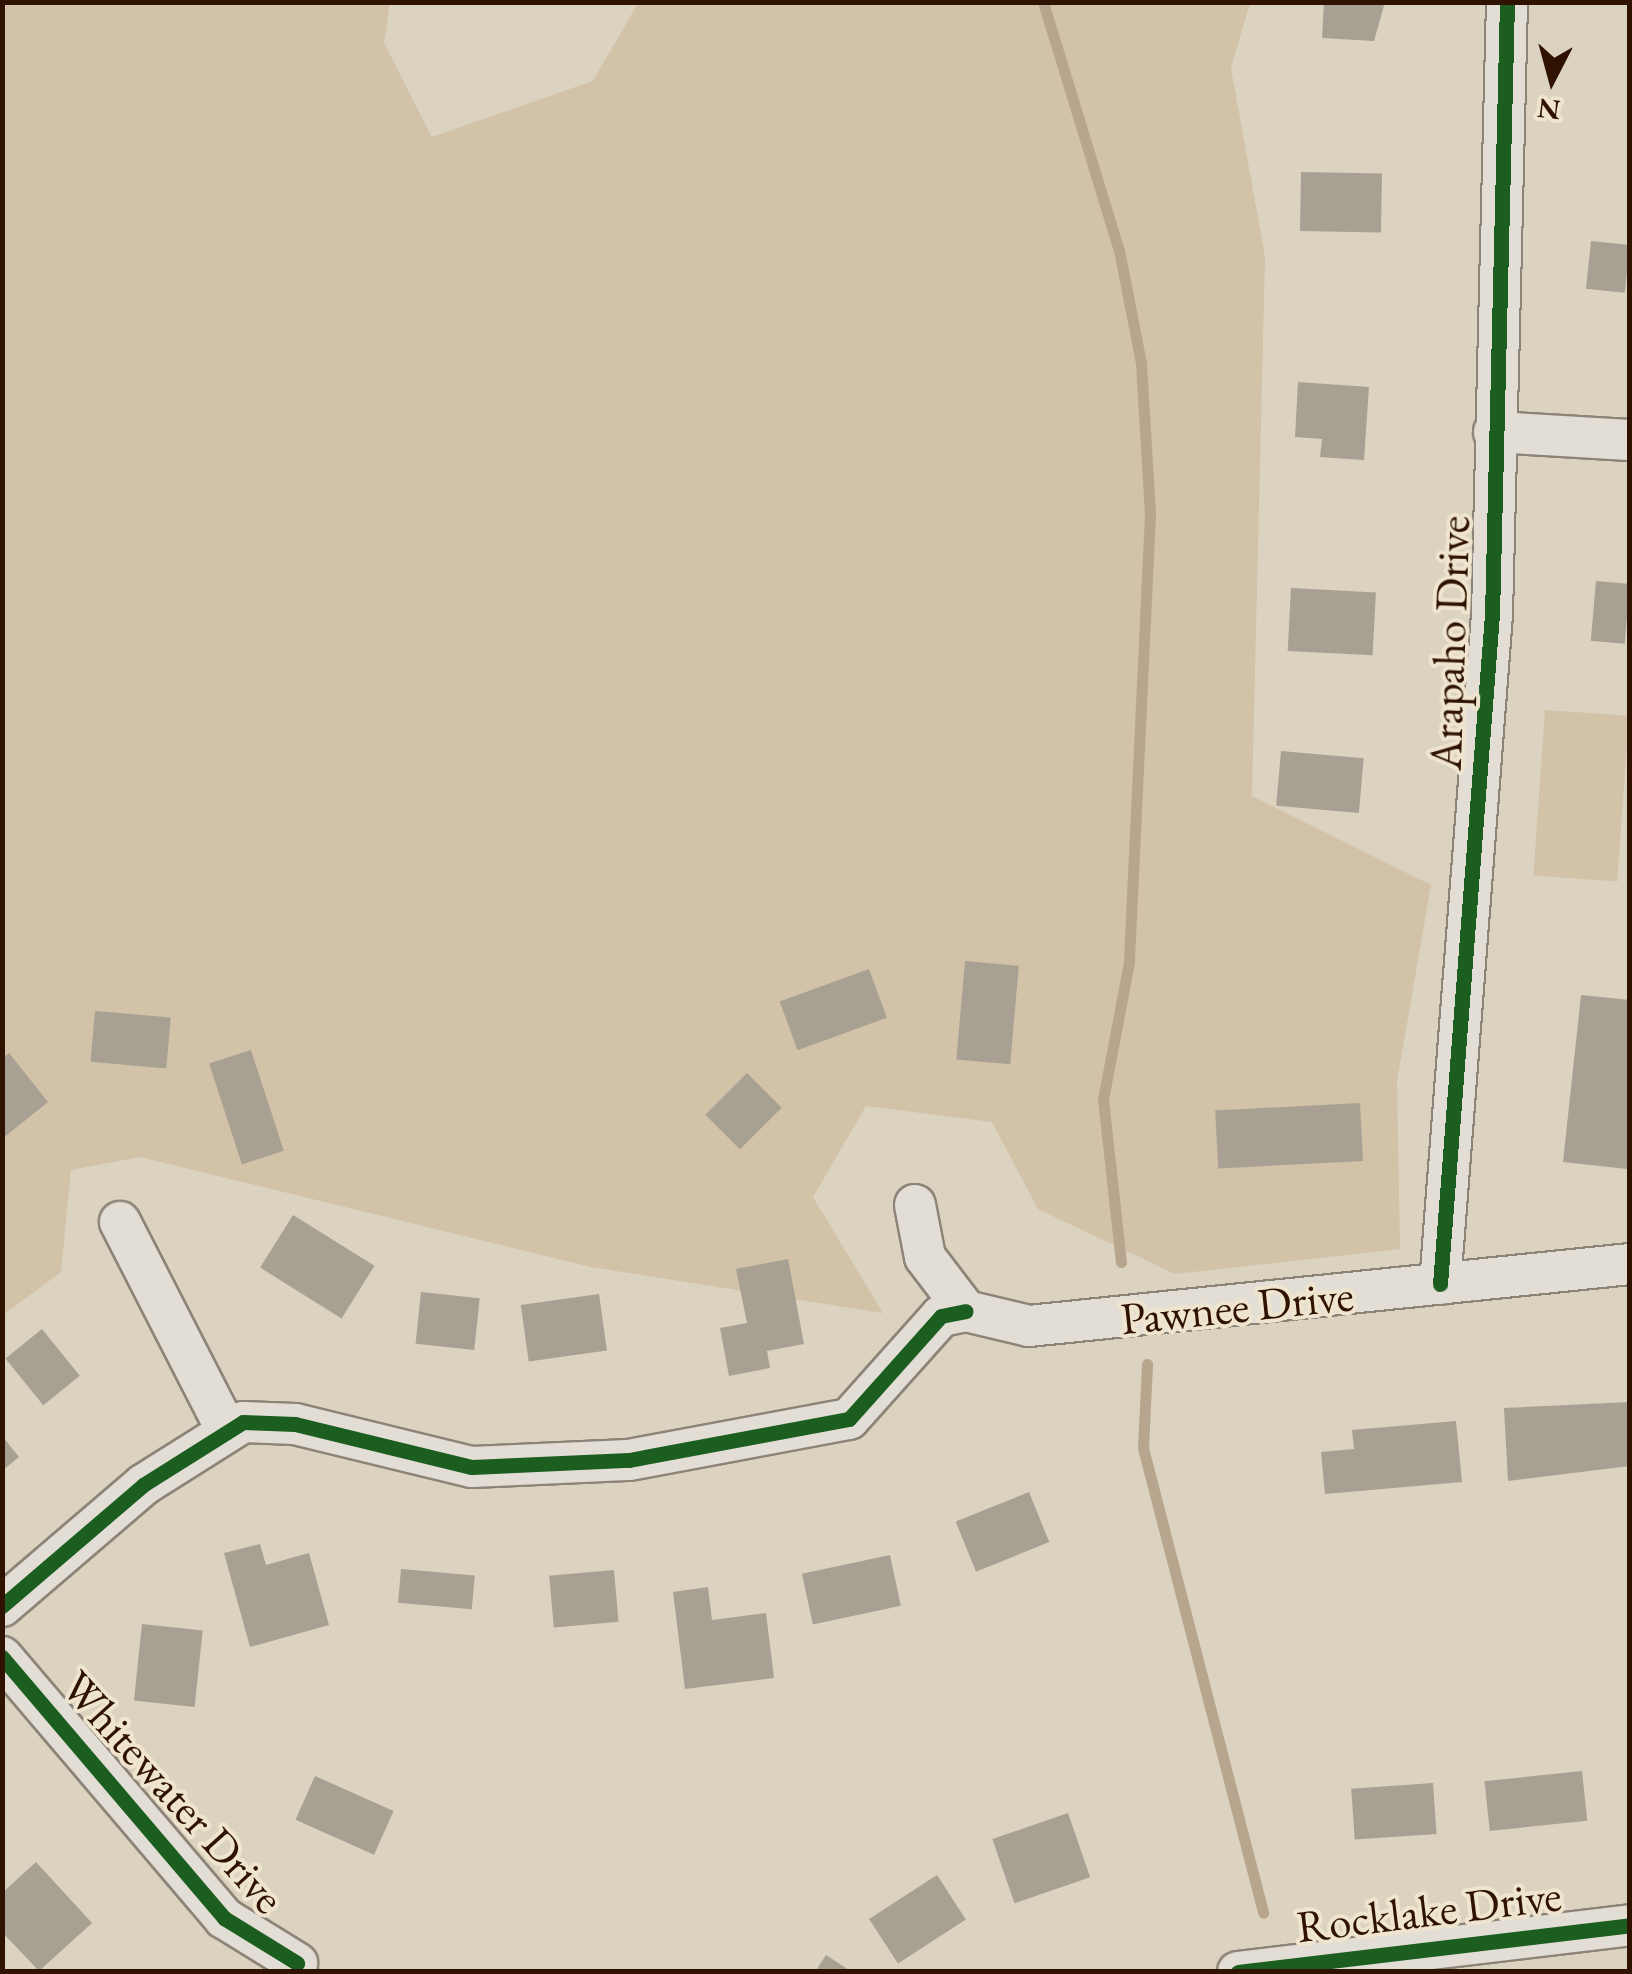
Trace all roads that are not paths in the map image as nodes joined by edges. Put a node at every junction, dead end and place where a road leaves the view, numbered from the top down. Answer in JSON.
{"nodes":[{"id":1,"x":1507,"y":2,"type":"edge"},
{"id":2,"x":1494,"y":432,"type":"junction"},
{"id":3,"x":1630,"y":440,"type":"edge"},
{"id":4,"x":914,"y":1206,"type":"dead end"},
{"id":5,"x":120,"y":1222,"type":"dead end"},
{"id":6,"x":1630,"y":1264,"type":"edge"},
{"id":7,"x":1440,"y":1284,"type":"junction"},
{"id":8,"x":966,"y":1311,"type":"junction"},
{"id":9,"x":226,"y":1428,"type":"junction"},
{"id":10,"x":2,"y":1606,"type":"edge"},
{"id":11,"x":2,"y":1657,"type":"edge"},
{"id":12,"x":1630,"y":1925,"type":"edge"},
{"id":13,"x":297,"y":1963,"type":"dead end"},
{"id":14,"x":1238,"y":1972,"type":"edge"}],
"edges":[{"from":1,"to":2,"type":"street","name":"Arapaho Drive"},
{"from":2,"to":3,"type":"street"},
{"from":2,"to":7,"type":"street","name":"Arapaho Drive"},
{"from":4,"to":8,"type":"street"},
{"from":5,"to":9,"type":"street"},
{"from":6,"to":7,"type":"street","name":"Pawnee Drive"},
{"from":7,"to":8,"type":"street","name":"Pawnee Drive"},
{"from":8,"to":9,"type":"street"},
{"from":9,"to":10,"type":"street"},
{"from":11,"to":13,"type":"street","name":"Whitewater Drive"},
{"from":12,"to":14,"type":"street","name":"Rocklake Drive"}]}
